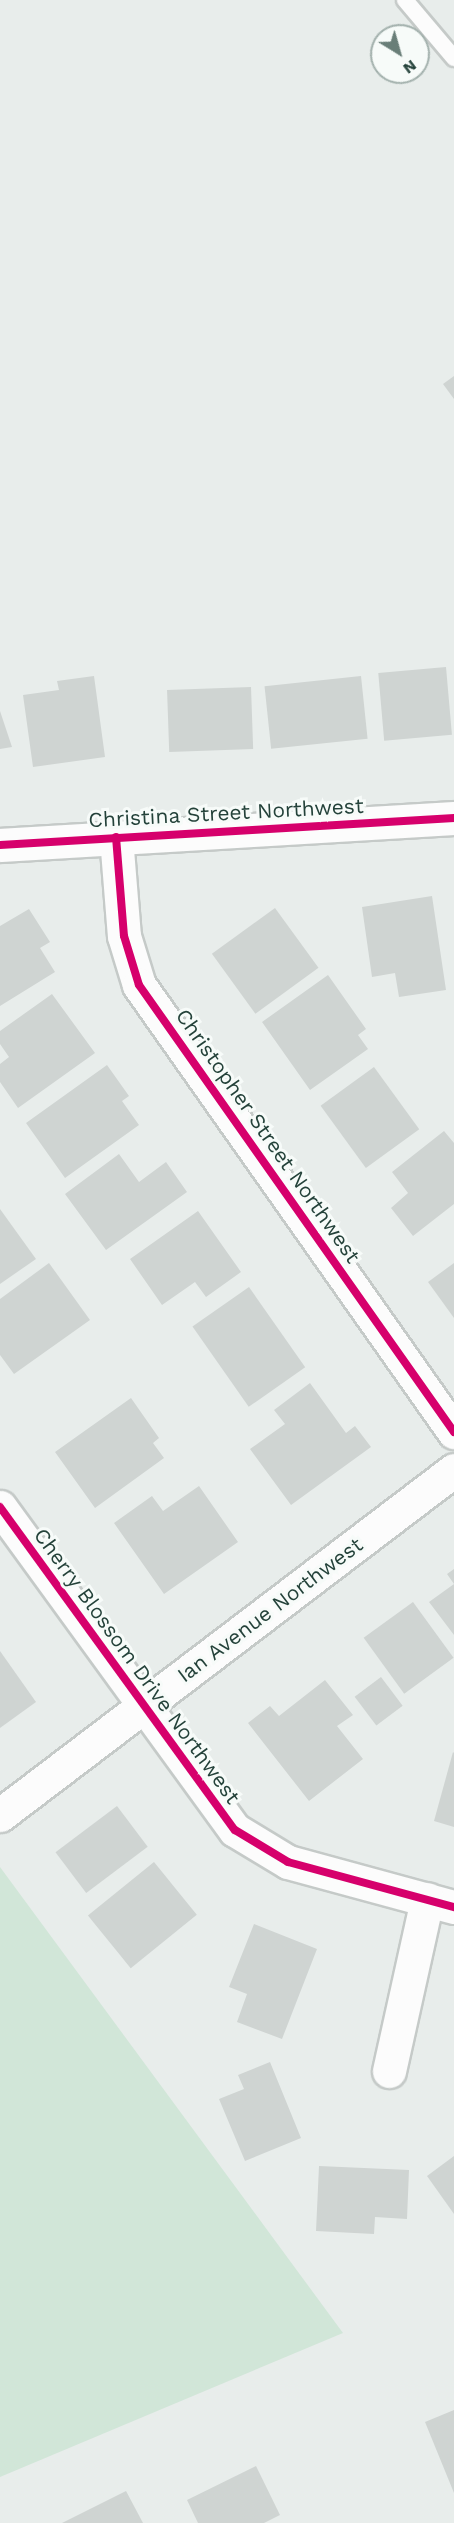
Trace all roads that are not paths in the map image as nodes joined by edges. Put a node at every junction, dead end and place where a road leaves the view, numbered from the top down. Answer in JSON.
{"nodes":[{"id":1,"x":405,"y":0,"type":"edge"},
{"id":2,"x":454,"y":58,"type":"edge"},
{"id":3,"x":454,"y":818,"type":"edge"},
{"id":4,"x":116,"y":837,"type":"junction"},
{"id":5,"x":0,"y":845,"type":"edge"},
{"id":6,"x":454,"y":1432,"type":"edge"},
{"id":7,"x":454,"y":1470,"type":"edge"},
{"id":8,"x":0,"y":1507,"type":"edge"},
{"id":9,"x":142,"y":1707,"type":"junction"},
{"id":10,"x":0,"y":1815,"type":"edge"},
{"id":11,"x":440,"y":1903,"type":"edge"},
{"id":12,"x":389,"y":2071,"type":"dead end"}],
"edges":[{"from":1,"to":2,"type":"lane"},
{"from":3,"to":4,"type":"street","name":"Christina Street Northwest"},
{"from":4,"to":5,"type":"street","name":"Christina Street Northwest"},
{"from":4,"to":6,"type":"street","name":"Christopher Street Northwest"},
{"from":7,"to":9,"type":"street","name":"Ian Avenue Northwest"},
{"from":8,"to":9,"type":"street","name":"Cherry Blossom Drive Northwest"},
{"from":9,"to":10,"type":"street","name":"Ian Avenue Northwest"},
{"from":9,"to":11,"type":"street","name":"Cherry Blossom Drive Northwest"},
{"from":11,"to":12,"type":"street"}]}
